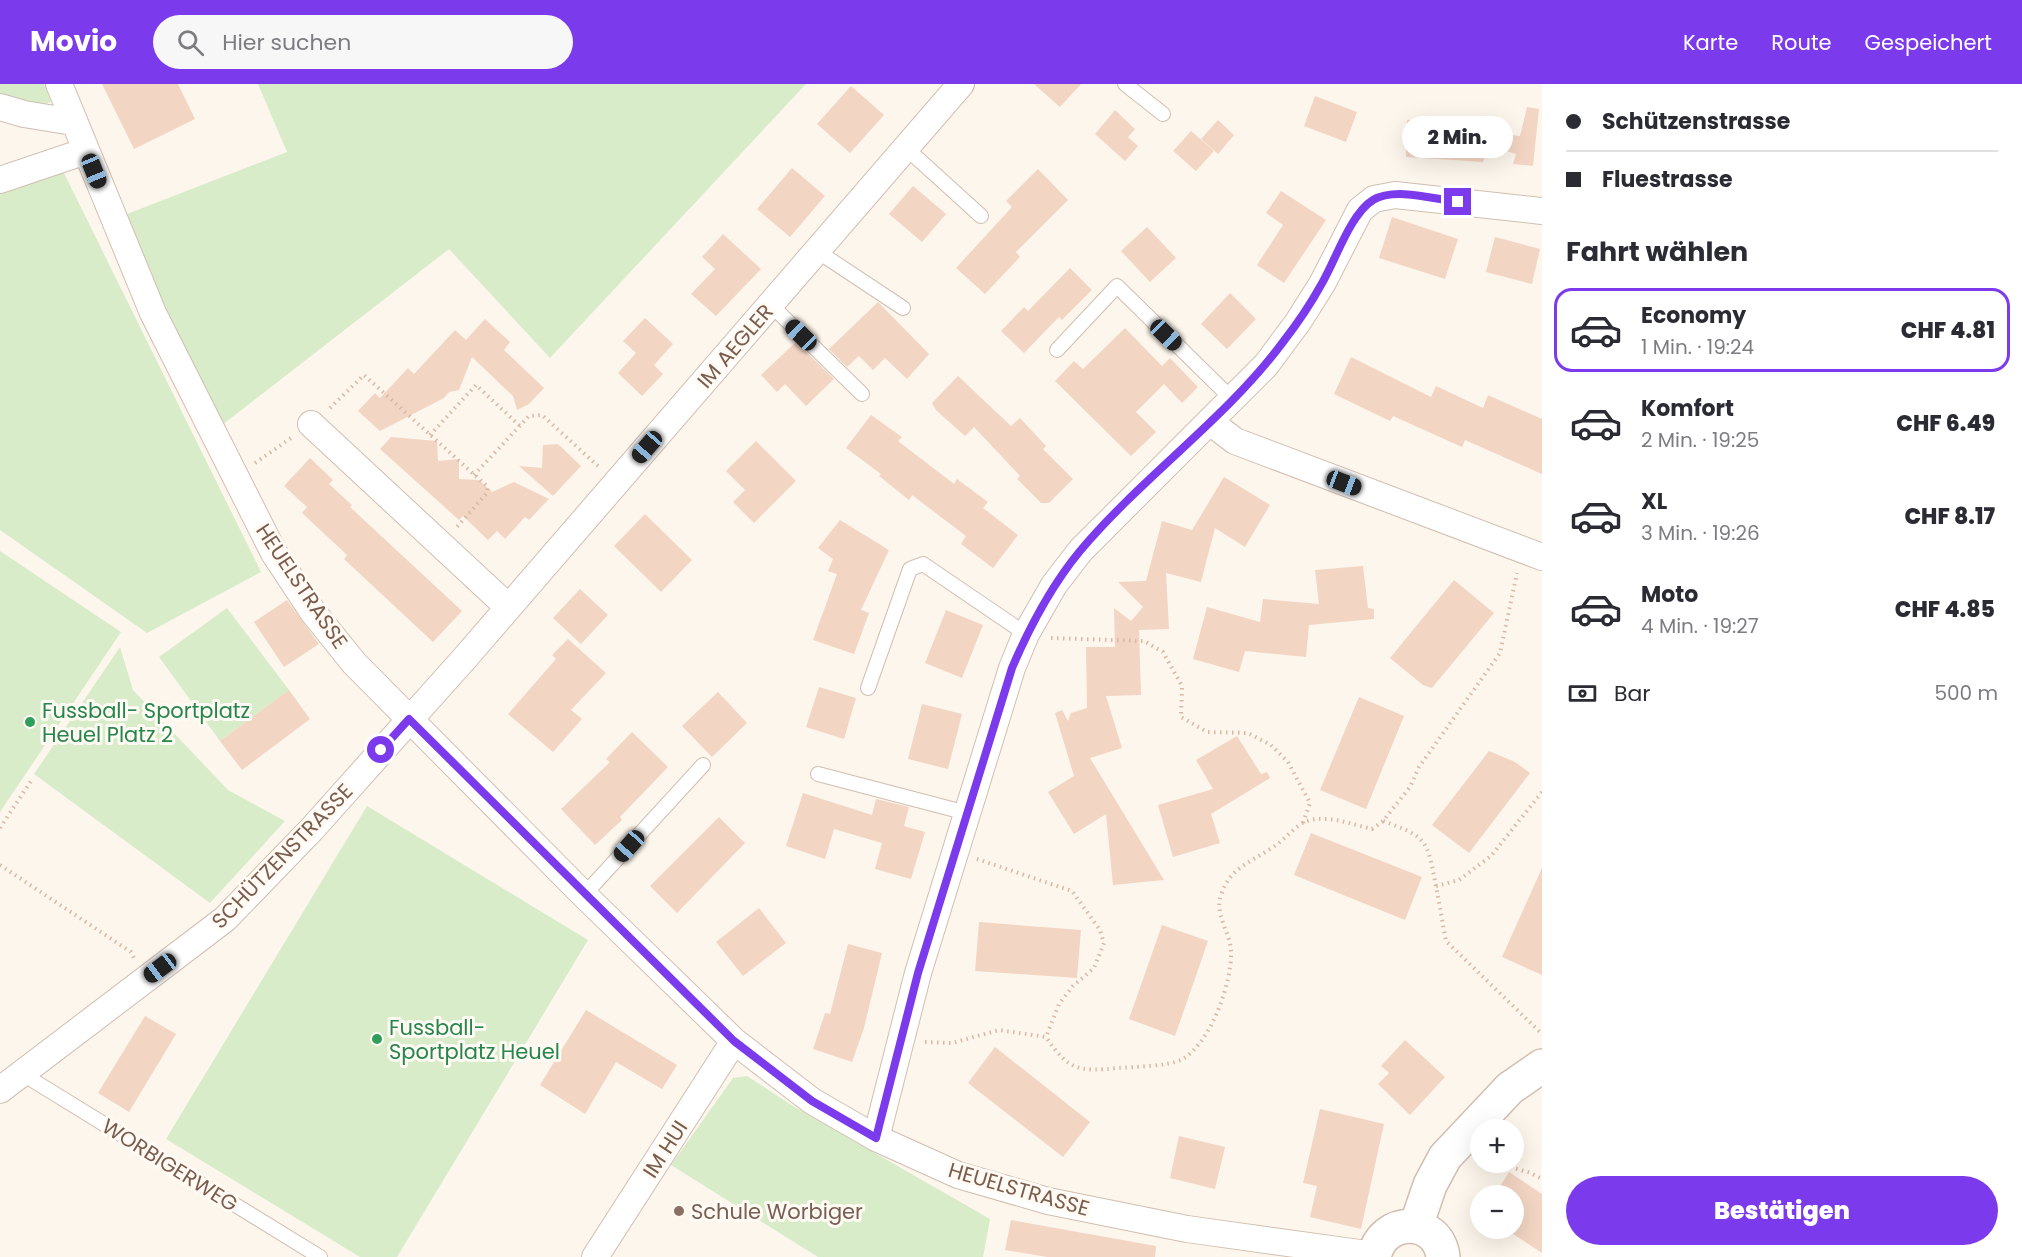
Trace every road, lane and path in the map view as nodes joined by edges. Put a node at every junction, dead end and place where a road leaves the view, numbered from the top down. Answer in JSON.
{"nodes":[{"id":1,"x":58,"y":84,"type":"edge"},
{"id":2,"x":961,"y":84,"type":"edge"},
{"id":3,"x":1125,"y":84,"type":"edge"},
{"id":4,"x":0,"y":107,"type":"edge"},
{"id":5,"x":1163,"y":114,"type":"dead end"},
{"id":6,"x":74,"y":122,"type":"junction"},
{"id":7,"x":906,"y":148,"type":"junction"},
{"id":8,"x":86,"y":151,"type":"junction"},
{"id":9,"x":0,"y":180,"type":"edge"},
{"id":10,"x":1542,"y":212,"type":"edge"},
{"id":11,"x":981,"y":216,"type":"dead end"},
{"id":12,"x":817,"y":251,"type":"junction"},
{"id":13,"x":771,"y":305,"type":"junction"},
{"id":14,"x":903,"y":308,"type":"dead end"},
{"id":15,"x":1057,"y":350,"type":"dead end"},
{"id":16,"x":862,"y":394,"type":"dead end"},
{"id":17,"x":1233,"y":400,"type":"junction"},
{"id":18,"x":1210,"y":422,"type":"junction"},
{"id":19,"x":311,"y":424,"type":"junction"},
{"id":20,"x":520,"y":426,"type":"junction"},
{"id":21,"x":430,"y":435,"type":"junction"},
{"id":22,"x":474,"y":475,"type":"junction"},
{"id":23,"x":235,"y":477,"type":"junction"},
{"id":24,"x":616,"y":483,"type":"junction"},
{"id":25,"x":441,"y":545,"type":"junction"},
{"id":26,"x":1531,"y":553,"type":"edge"},
{"id":27,"x":508,"y":607,"type":"junction"},
{"id":28,"x":1026,"y":634,"type":"junction"},
{"id":29,"x":868,"y":688,"type":"dead end"},
{"id":30,"x":409,"y":719,"type":"junction"},
{"id":31,"x":703,"y":765,"type":"dead end"},
{"id":32,"x":818,"y":774,"type":"dead end"},
{"id":33,"x":31,"y":781,"type":"dead end"},
{"id":34,"x":1542,"y":792,"type":"edge"},
{"id":35,"x":967,"y":813,"type":"junction"},
{"id":36,"x":1383,"y":821,"type":"junction"},
{"id":37,"x":1303,"y":823,"type":"junction"},
{"id":38,"x":0,"y":828,"type":"edge"},
{"id":39,"x":953,"y":854,"type":"junction"},
{"id":40,"x":0,"y":865,"type":"edge"},
{"id":41,"x":1436,"y":886,"type":"junction"},
{"id":42,"x":584,"y":895,"type":"junction"},
{"id":43,"x":144,"y":980,"type":"junction"},
{"id":44,"x":1542,"y":1034,"type":"edge"},
{"id":45,"x":1046,"y":1037,"type":"junction"},
{"id":46,"x":900,"y":1040,"type":"junction"},
{"id":47,"x":734,"y":1041,"type":"junction"},
{"id":48,"x":1542,"y":1066,"type":"edge"},
{"id":49,"x":21,"y":1073,"type":"junction"},
{"id":50,"x":0,"y":1090,"type":"edge"},
{"id":51,"x":876,"y":1138,"type":"junction"},
{"id":52,"x":1524,"y":1171,"type":"edge"},
{"id":53,"x":1542,"y":1179,"type":"edge"},
{"id":54,"x":1416,"y":1226,"type":"junction"},
{"id":55,"x":1374,"y":1256,"type":"edge"},
{"id":56,"x":320,"y":1257,"type":"edge"},
{"id":57,"x":595,"y":1257,"type":"edge"},
{"id":58,"x":1443,"y":1257,"type":"edge"}],
"edges":[{"from":1,"to":6,"type":"street","name":"HEUELSTRASSE"},
{"from":2,"to":7,"type":"street","name":"IM AEGLER"},
{"from":3,"to":5,"type":"lane"},
{"from":4,"to":6,"type":"street"},
{"from":6,"to":8,"type":"street","name":"HEUELSTRASSE"},
{"from":7,"to":11,"type":"lane"},
{"from":7,"to":12,"type":"street","name":"IM AEGLER"},
{"from":8,"to":9,"type":"street"},
{"from":8,"to":23,"type":"street","name":"HEUELSTRASSE"},
{"from":10,"to":17,"type":"street"},
{"from":12,"to":13,"type":"street","name":"IM AEGLER"},
{"from":12,"to":14,"type":"lane"},
{"from":13,"to":16,"type":"lane"},
{"from":13,"to":24,"type":"street","name":"IM AEGLER"},
{"from":15,"to":17,"type":"lane"},
{"from":17,"to":18,"type":"street"},
{"from":18,"to":26,"type":"street"},
{"from":18,"to":28,"type":"street"},
{"from":19,"to":21,"type":"path"},
{"from":19,"to":23,"type":"path"},
{"from":19,"to":25,"type":"street"},
{"from":20,"to":21,"type":"path"},
{"from":20,"to":22,"type":"path"},
{"from":20,"to":24,"type":"path"},
{"from":21,"to":22,"type":"path"},
{"from":22,"to":25,"type":"path"},
{"from":23,"to":30,"type":"street","name":"HEUELSTRASSE"},
{"from":24,"to":27,"type":"street","name":"IM AEGLER"},
{"from":25,"to":27,"type":"street"},
{"from":26,"to":36,"type":"path"},
{"from":27,"to":30,"type":"street","name":"IM AEGLER"},
{"from":28,"to":29,"type":"lane"},
{"from":28,"to":35,"type":"street"},
{"from":28,"to":37,"type":"path"},
{"from":30,"to":42,"type":"street","name":"HEUELSTRASSE"},
{"from":30,"to":43,"type":"street","name":"SCHÜTZENSTRASSE"},
{"from":31,"to":42,"type":"lane"},
{"from":32,"to":35,"type":"lane"},
{"from":33,"to":38,"type":"path"},
{"from":34,"to":41,"type":"path"},
{"from":35,"to":39,"type":"street"},
{"from":36,"to":37,"type":"path"},
{"from":36,"to":41,"type":"path"},
{"from":37,"to":45,"type":"path"},
{"from":39,"to":45,"type":"path"},
{"from":39,"to":46,"type":"street"},
{"from":40,"to":43,"type":"path"},
{"from":41,"to":44,"type":"path"},
{"from":42,"to":47,"type":"street","name":"HEUELSTRASSE"},
{"from":43,"to":49,"type":"street","name":"SCHÜTZENSTRASSE"},
{"from":45,"to":46,"type":"path"},
{"from":46,"to":51,"type":"street"},
{"from":47,"to":51,"type":"street","name":"HEUELSTRASSE"},
{"from":47,"to":57,"type":"street","name":"IM HUI"},
{"from":48,"to":54,"type":"street"},
{"from":49,"to":50,"type":"street","name":"SCHÜTZENSTRASSE"},
{"from":49,"to":56,"type":"lane","name":"WORBIGERWEG"},
{"from":51,"to":55,"type":"street","name":"HEUELSTRASSE"},
{"from":52,"to":53,"type":"path"},
{"from":54,"to":55,"type":"street"},
{"from":54,"to":58,"type":"street"}]}
